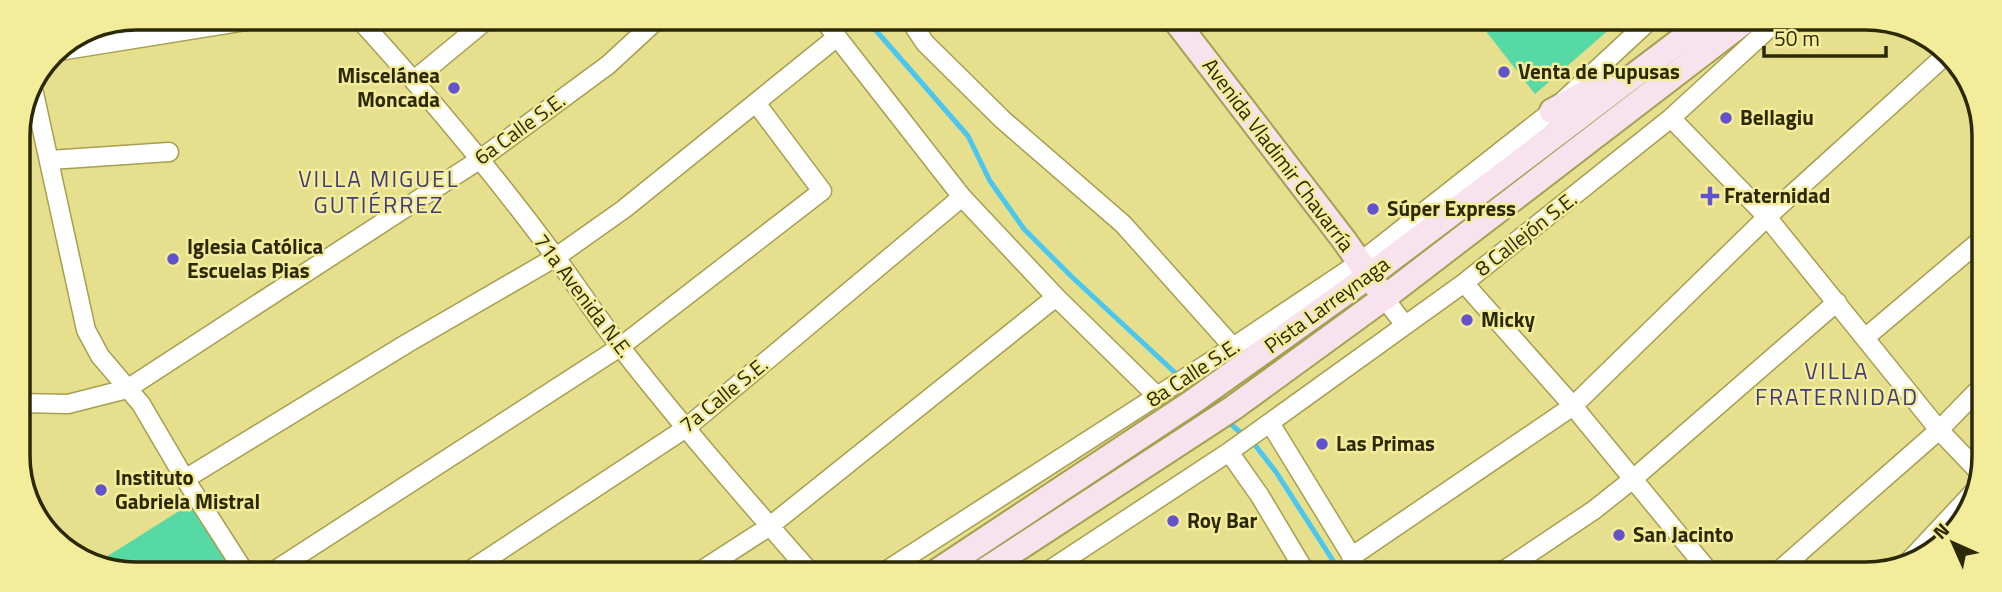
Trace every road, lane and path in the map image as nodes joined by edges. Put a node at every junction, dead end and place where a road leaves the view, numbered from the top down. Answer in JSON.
{"nodes":[{"id":1,"x":190,"y":30,"type":"edge"},
{"id":2,"x":369,"y":30,"type":"edge"},
{"id":3,"x":474,"y":30,"type":"edge"},
{"id":4,"x":646,"y":30,"type":"edge"},
{"id":5,"x":832,"y":30,"type":"edge"},
{"id":6,"x":916,"y":30,"type":"edge"},
{"id":7,"x":1183,"y":30,"type":"edge"},
{"id":8,"x":1639,"y":30,"type":"edge"},
{"id":9,"x":1693,"y":30,"type":"edge"},
{"id":10,"x":1733,"y":30,"type":"edge"},
{"id":11,"x":1767,"y":30,"type":"edge"},
{"id":12,"x":837,"y":37,"type":"junction"},
{"id":13,"x":1674,"y":44,"type":"junction"},
{"id":14,"x":77,"y":48,"type":"edge"},
{"id":15,"x":1940,"y":60,"type":"edge"},
{"id":16,"x":414,"y":80,"type":"junction"},
{"id":17,"x":36,"y":101,"type":"edge"},
{"id":18,"x":755,"y":103,"type":"junction"},
{"id":19,"x":1552,"y":111,"type":"junction"},
{"id":20,"x":1671,"y":118,"type":"junction"},
{"id":21,"x":169,"y":152,"type":"dead end"},
{"id":22,"x":50,"y":160,"type":"junction"},
{"id":23,"x":479,"y":160,"type":"junction"},
{"id":24,"x":962,"y":197,"type":"junction"},
{"id":25,"x":1767,"y":217,"type":"junction"},
{"id":26,"x":1972,"y":247,"type":"edge"},
{"id":27,"x":556,"y":257,"type":"junction"},
{"id":28,"x":1364,"y":269,"type":"junction"},
{"id":29,"x":1464,"y":283,"type":"junction"},
{"id":30,"x":1056,"y":297,"type":"junction"},
{"id":31,"x":1384,"y":298,"type":"junction"},
{"id":32,"x":1837,"y":302,"type":"junction"},
{"id":33,"x":1405,"y":326,"type":"junction"},
{"id":34,"x":1866,"y":337,"type":"junction"},
{"id":35,"x":620,"y":347,"type":"junction"},
{"id":36,"x":1233,"y":347,"type":"junction"},
{"id":37,"x":1208,"y":376,"type":"junction"},
{"id":38,"x":127,"y":389,"type":"junction"},
{"id":39,"x":1163,"y":392,"type":"junction"},
{"id":40,"x":1972,"y":396,"type":"edge"},
{"id":41,"x":30,"y":404,"type":"edge"},
{"id":42,"x":1573,"y":406,"type":"junction"},
{"id":43,"x":1265,"y":426,"type":"junction"},
{"id":44,"x":686,"y":428,"type":"junction"},
{"id":45,"x":1939,"y":430,"type":"junction"},
{"id":46,"x":1236,"y":447,"type":"junction"},
{"id":47,"x":1971,"y":464,"type":"edge"},
{"id":48,"x":185,"y":479,"type":"junction"},
{"id":49,"x":1633,"y":479,"type":"junction"},
{"id":50,"x":1958,"y":507,"type":"edge"},
{"id":51,"x":770,"y":526,"type":"junction"},
{"id":52,"x":1924,"y":544,"type":"edge"},
{"id":53,"x":1351,"y":557,"type":"junction"},
{"id":54,"x":238,"y":562,"type":"edge"},
{"id":55,"x":288,"y":562,"type":"edge"},
{"id":56,"x":484,"y":562,"type":"edge"},
{"id":57,"x":714,"y":562,"type":"edge"},
{"id":58,"x":801,"y":562,"type":"edge"},
{"id":59,"x":900,"y":562,"type":"edge"},
{"id":60,"x":951,"y":562,"type":"edge"},
{"id":61,"x":997,"y":562,"type":"edge"},
{"id":62,"x":1062,"y":562,"type":"edge"},
{"id":63,"x":1299,"y":562,"type":"edge"},
{"id":64,"x":1354,"y":562,"type":"edge"},
{"id":65,"x":1516,"y":562,"type":"edge"},
{"id":66,"x":1701,"y":562,"type":"edge"},
{"id":67,"x":1789,"y":562,"type":"edge"}],
"edges":[{"from":1,"to":14,"type":"street"},
{"from":2,"to":16,"type":"street","name":"71a Avenida N.E."},
{"from":3,"to":16,"type":"street"},
{"from":4,"to":23,"type":"street","name":"6a Calle S.E."},
{"from":5,"to":12,"type":"street"},
{"from":6,"to":36,"type":"street"},
{"from":7,"to":28,"type":"main road","name":"Avenida Vladimir Chavarría"},
{"from":8,"to":19,"type":"street","name":"8a Calle S.E."},
{"from":9,"to":13,"type":"main road","name":"Pista Larreynaga"},
{"from":10,"to":31,"type":"main road","name":"Pista Larreynaga"},
{"from":11,"to":20,"type":"street","name":"8 Callejón S.E."},
{"from":12,"to":18,"type":"street"},
{"from":12,"to":24,"type":"street"},
{"from":13,"to":19,"type":"main road"},
{"from":13,"to":28,"type":"main road","name":"Pista Larreynaga"},
{"from":15,"to":25,"type":"street"},
{"from":16,"to":23,"type":"street","name":"71a Avenida N.E."},
{"from":17,"to":22,"type":"street"},
{"from":18,"to":27,"type":"street"},
{"from":18,"to":35,"type":"street"},
{"from":19,"to":28,"type":"street","name":"8a Calle S.E."},
{"from":20,"to":25,"type":"street"},
{"from":20,"to":29,"type":"street","name":"8 Callejón S.E."},
{"from":21,"to":22,"type":"street"},
{"from":22,"to":38,"type":"street"},
{"from":23,"to":27,"type":"street","name":"71a Avenida N.E."},
{"from":23,"to":38,"type":"street","name":"6a Calle S.E."},
{"from":24,"to":30,"type":"street"},
{"from":24,"to":44,"type":"street","name":"7a Calle S.E."},
{"from":25,"to":32,"type":"street"},
{"from":25,"to":42,"type":"street"},
{"from":26,"to":34,"type":"street"},
{"from":27,"to":35,"type":"street","name":"71a Avenida N.E."},
{"from":27,"to":48,"type":"street"},
{"from":28,"to":31,"type":"main road","name":"Avenida Vladimir Chavarría"},
{"from":28,"to":36,"type":"street","name":"8a Calle S.E."},
{"from":28,"to":37,"type":"main road","name":"Pista Larreynaga"},
{"from":29,"to":33,"type":"street","name":"8 Callejón S.E."},
{"from":29,"to":42,"type":"street"},
{"from":30,"to":39,"type":"street"},
{"from":30,"to":51,"type":"street"},
{"from":31,"to":33,"type":"street","name":"Avenida Vladimir Chavarría"},
{"from":31,"to":61,"type":"main road","name":"Pista Larreynaga"},
{"from":32,"to":34,"type":"street"},
{"from":32,"to":49,"type":"street"},
{"from":33,"to":43,"type":"street","name":"8 Callejón S.E."},
{"from":34,"to":45,"type":"street"},
{"from":35,"to":44,"type":"street","name":"71a Avenida N.E."},
{"from":35,"to":55,"type":"street"},
{"from":36,"to":37,"type":"street","name":"8a Calle S.E."},
{"from":37,"to":39,"type":"street","name":"8a Calle S.E."},
{"from":37,"to":60,"type":"main road","name":"Pista Larreynaga"},
{"from":38,"to":41,"type":"street","name":"6a Calle S.E."},
{"from":38,"to":48,"type":"street"},
{"from":39,"to":59,"type":"street","name":"8a Calle S.E."},
{"from":40,"to":45,"type":"street"},
{"from":42,"to":49,"type":"street"},
{"from":42,"to":53,"type":"street"},
{"from":43,"to":46,"type":"street","name":"8 Callejón S.E."},
{"from":43,"to":53,"type":"street"},
{"from":44,"to":51,"type":"street","name":"71a Avenida N.E."},
{"from":44,"to":56,"type":"street","name":"7a Calle S.E."},
{"from":45,"to":47,"type":"street"},
{"from":45,"to":67,"type":"street"},
{"from":46,"to":62,"type":"street"},
{"from":46,"to":63,"type":"street"},
{"from":48,"to":54,"type":"street"},
{"from":49,"to":65,"type":"street"},
{"from":49,"to":66,"type":"street"},
{"from":50,"to":52,"type":"street"},
{"from":51,"to":57,"type":"street"},
{"from":51,"to":58,"type":"street","name":"71a Avenida N.E."},
{"from":53,"to":64,"type":"street"}]}
